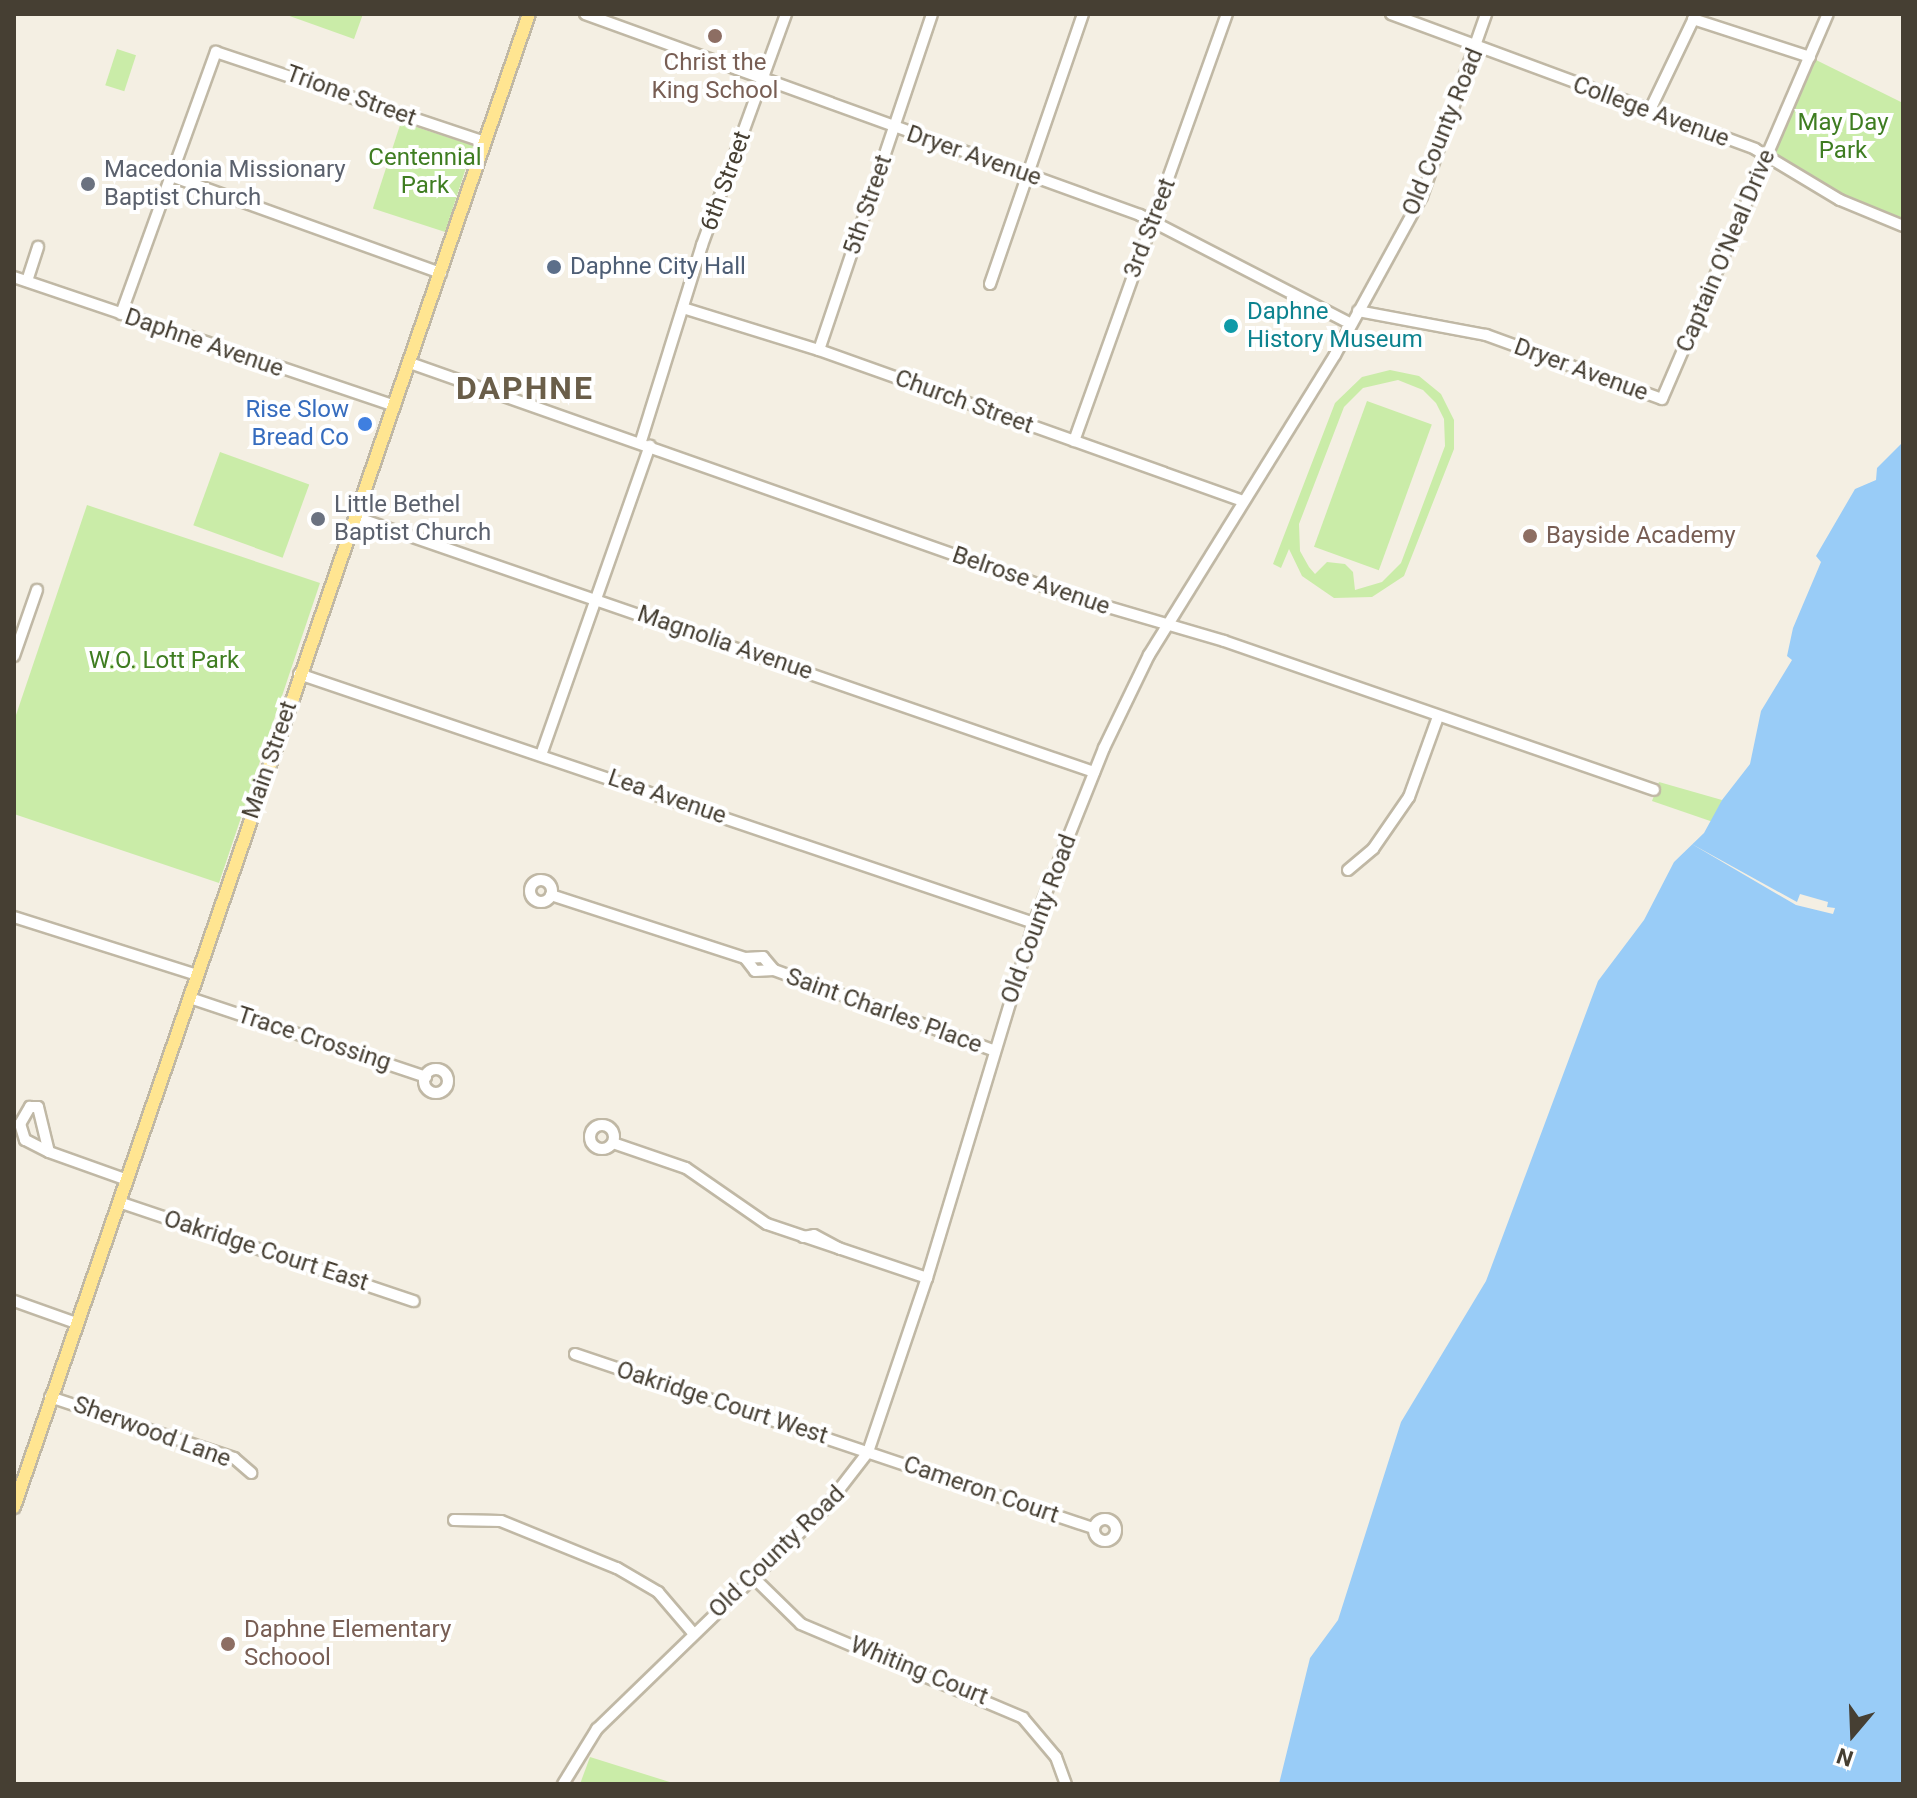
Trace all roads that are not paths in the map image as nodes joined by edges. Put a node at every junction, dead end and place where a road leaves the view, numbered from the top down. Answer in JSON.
{"nodes":[{"id":1,"x":529,"y":14,"type":"edge"},
{"id":2,"x":585,"y":14,"type":"edge"},
{"id":3,"x":786,"y":14,"type":"edge"},
{"id":4,"x":932,"y":14,"type":"edge"},
{"id":5,"x":1083,"y":14,"type":"edge"},
{"id":6,"x":1227,"y":14,"type":"edge"},
{"id":7,"x":1391,"y":14,"type":"edge"},
{"id":8,"x":1486,"y":14,"type":"edge"},
{"id":9,"x":1828,"y":14,"type":"edge"},
{"id":10,"x":1695,"y":16,"type":"edge"},
{"id":11,"x":1478,"y":46,"type":"junction"},
{"id":12,"x":1810,"y":57,"type":"junction"},
{"id":13,"x":761,"y":80,"type":"junction"},
{"id":14,"x":1649,"y":112,"type":"junction"},
{"id":15,"x":895,"y":128,"type":"junction"},
{"id":16,"x":485,"y":142,"type":"junction"},
{"id":17,"x":1764,"y":156,"type":"junction"},
{"id":18,"x":1026,"y":175,"type":"junction"},
{"id":19,"x":171,"y":176,"type":"junction"},
{"id":20,"x":1152,"y":220,"type":"junction"},
{"id":21,"x":1903,"y":226,"type":"edge"},
{"id":22,"x":38,"y":247,"type":"dead end"},
{"id":23,"x":441,"y":273,"type":"junction"},
{"id":24,"x":14,"y":277,"type":"edge"},
{"id":25,"x":27,"y":281,"type":"junction"},
{"id":26,"x":990,"y":284,"type":"dead end"},
{"id":27,"x":683,"y":308,"type":"junction"},
{"id":28,"x":1358,"y":311,"type":"junction"},
{"id":29,"x":121,"y":314,"type":"junction"},
{"id":30,"x":1351,"y":324,"type":"junction"},
{"id":31,"x":819,"y":350,"type":"junction"},
{"id":32,"x":410,"y":363,"type":"junction"},
{"id":33,"x":1662,"y":399,"type":"joint"},
{"id":34,"x":395,"y":406,"type":"junction"},
{"id":35,"x":1074,"y":441,"type":"junction"},
{"id":36,"x":646,"y":444,"type":"junction"},
{"id":37,"x":1243,"y":501,"type":"junction"},
{"id":38,"x":355,"y":517,"type":"junction"},
{"id":39,"x":37,"y":590,"type":"dead end"},
{"id":40,"x":598,"y":599,"type":"junction"},
{"id":41,"x":1167,"y":625,"type":"junction"},
{"id":42,"x":14,"y":656,"type":"edge"},
{"id":43,"x":299,"y":674,"type":"junction"},
{"id":44,"x":1438,"y":717,"type":"junction"},
{"id":45,"x":541,"y":755,"type":"junction"},
{"id":46,"x":1094,"y":772,"type":"junction"},
{"id":47,"x":1654,"y":790,"type":"dead end"},
{"id":48,"x":1348,"y":870,"type":"dead end"},
{"id":49,"x":551,"y":895,"type":"dead end"},
{"id":50,"x":14,"y":917,"type":"edge"},
{"id":51,"x":1034,"y":923,"type":"junction"},
{"id":52,"x":197,"y":975,"type":"junction"},
{"id":53,"x":196,"y":1000,"type":"junction"},
{"id":54,"x":995,"y":1051,"type":"junction"},
{"id":55,"x":426,"y":1077,"type":"dead end"},
{"id":56,"x":613,"y":1143,"type":"dead end"},
{"id":57,"x":49,"y":1152,"type":"dead end"},
{"id":58,"x":125,"y":1179,"type":"junction"},
{"id":59,"x":119,"y":1202,"type":"junction"},
{"id":60,"x":927,"y":1278,"type":"junction"},
{"id":61,"x":14,"y":1301,"type":"edge"},
{"id":62,"x":414,"y":1301,"type":"dead end"},
{"id":63,"x":76,"y":1323,"type":"junction"},
{"id":64,"x":575,"y":1354,"type":"dead end"},
{"id":65,"x":50,"y":1397,"type":"junction"},
{"id":66,"x":868,"y":1452,"type":"junction"},
{"id":67,"x":251,"y":1473,"type":"dead end"},
{"id":68,"x":17,"y":1481,"type":"edge"},
{"id":69,"x":14,"y":1507,"type":"edge"},
{"id":70,"x":454,"y":1520,"type":"dead end"},
{"id":71,"x":1093,"y":1528,"type":"dead end"},
{"id":72,"x":753,"y":1577,"type":"junction"},
{"id":73,"x":693,"y":1633,"type":"junction"},
{"id":74,"x":563,"y":1784,"type":"edge"},
{"id":75,"x":1066,"y":1784,"type":"edge"}],
"edges":[{"from":1,"to":16,"type":"main road","name":"Main Street"},
{"from":2,"to":13,"type":"street","name":"Dryer Avenue"},
{"from":3,"to":13,"type":"street","name":"6th Street"},
{"from":4,"to":15,"type":"street","name":"5th Street"},
{"from":5,"to":18,"type":"street"},
{"from":6,"to":20,"type":"street","name":"3rd Street"},
{"from":7,"to":11,"type":"street","name":"College Avenue"},
{"from":8,"to":11,"type":"street","name":"Old County Road"},
{"from":9,"to":12,"type":"street","name":"Captain O'Neal Drive"},
{"from":10,"to":12,"type":"street"},
{"from":10,"to":14,"type":"street"},
{"from":11,"to":14,"type":"street","name":"College Avenue"},
{"from":11,"to":28,"type":"street","name":"Old County Road"},
{"from":12,"to":17,"type":"street","name":"Captain O'Neal Drive"},
{"from":13,"to":15,"type":"street","name":"Dryer Avenue"},
{"from":13,"to":27,"type":"street","name":"6th Street"},
{"from":14,"to":17,"type":"street","name":"College Avenue"},
{"from":15,"to":18,"type":"street","name":"Dryer Avenue"},
{"from":15,"to":31,"type":"street","name":"5th Street"},
{"from":16,"to":19,"type":"street","name":"Trione Street"},
{"from":16,"to":23,"type":"main road","name":"Main Street"},
{"from":17,"to":21,"type":"street","name":"College Avenue"},
{"from":17,"to":33,"type":"street","name":"Captain O'Neal Drive"},
{"from":18,"to":20,"type":"street","name":"Dryer Avenue"},
{"from":18,"to":26,"type":"street"},
{"from":19,"to":23,"type":"street"},
{"from":19,"to":29,"type":"street"},
{"from":20,"to":30,"type":"street","name":"Dryer Avenue"},
{"from":20,"to":35,"type":"street","name":"3rd Street"},
{"from":22,"to":25,"type":"street"},
{"from":23,"to":32,"type":"main road","name":"Main Street"},
{"from":24,"to":25,"type":"street","name":"Daphne Avenue"},
{"from":25,"to":29,"type":"street","name":"Daphne Avenue"},
{"from":27,"to":31,"type":"street","name":"Church Street"},
{"from":27,"to":36,"type":"street","name":"6th Street"},
{"from":28,"to":30,"type":"street","name":"Old County Road"},
{"from":28,"to":33,"type":"street","name":"Dryer Avenue"},
{"from":29,"to":34,"type":"street","name":"Daphne Avenue"},
{"from":30,"to":37,"type":"street","name":"Old County Road"},
{"from":31,"to":35,"type":"street","name":"Church Street"},
{"from":32,"to":34,"type":"main road","name":"Main Street"},
{"from":32,"to":36,"type":"street","name":"Belrose Avenue"},
{"from":34,"to":38,"type":"main road","name":"Main Street"},
{"from":35,"to":37,"type":"street","name":"Church Street"},
{"from":36,"to":40,"type":"street","name":"6th Street"},
{"from":36,"to":41,"type":"street","name":"Belrose Avenue"},
{"from":37,"to":41,"type":"street","name":"Old County Road"},
{"from":38,"to":40,"type":"street","name":"Magnolia Avenue"},
{"from":38,"to":43,"type":"main road","name":"Main Street"},
{"from":39,"to":42,"type":"street"},
{"from":40,"to":45,"type":"street","name":"6th Street"},
{"from":40,"to":46,"type":"street","name":"Magnolia Avenue"},
{"from":41,"to":44,"type":"street","name":"Belrose Avenue"},
{"from":41,"to":46,"type":"street","name":"Old County Road"},
{"from":43,"to":45,"type":"street","name":"Lea Avenue"},
{"from":43,"to":52,"type":"main road","name":"Main Street"},
{"from":44,"to":47,"type":"street","name":"Belrose Avenue"},
{"from":44,"to":48,"type":"street"},
{"from":45,"to":51,"type":"street","name":"Lea Avenue"},
{"from":46,"to":51,"type":"street","name":"Old County Road"},
{"from":49,"to":54,"type":"street","name":"Saint Charles Place"},
{"from":50,"to":52,"type":"street"},
{"from":51,"to":54,"type":"street","name":"Old County Road"},
{"from":52,"to":53,"type":"main road","name":"Main Street"},
{"from":53,"to":55,"type":"street","name":"Trace Crossing"},
{"from":53,"to":58,"type":"main road","name":"Main Street"},
{"from":54,"to":60,"type":"street","name":"Old County Road"},
{"from":56,"to":60,"type":"street"},
{"from":57,"to":58,"type":"street"},
{"from":58,"to":59,"type":"main road","name":"Main Street"},
{"from":59,"to":62,"type":"street","name":"Oakridge Court East"},
{"from":59,"to":63,"type":"main road","name":"Main Street"},
{"from":60,"to":66,"type":"street","name":"Old County Road"},
{"from":61,"to":63,"type":"street"},
{"from":63,"to":65,"type":"main road","name":"Main Street"},
{"from":64,"to":66,"type":"street","name":"Oakridge Court West"},
{"from":65,"to":67,"type":"street","name":"Sherwood Lane"},
{"from":65,"to":68,"type":"main road","name":"Main Street"},
{"from":66,"to":71,"type":"street","name":"Cameron Court"},
{"from":66,"to":72,"type":"street","name":"Old County Road"},
{"from":68,"to":69,"type":"main road","name":"Main Street"},
{"from":70,"to":73,"type":"street"},
{"from":72,"to":73,"type":"street","name":"Old County Road"},
{"from":72,"to":75,"type":"street","name":"Whiting Court"},
{"from":73,"to":74,"type":"street","name":"Old County Road"}]}
